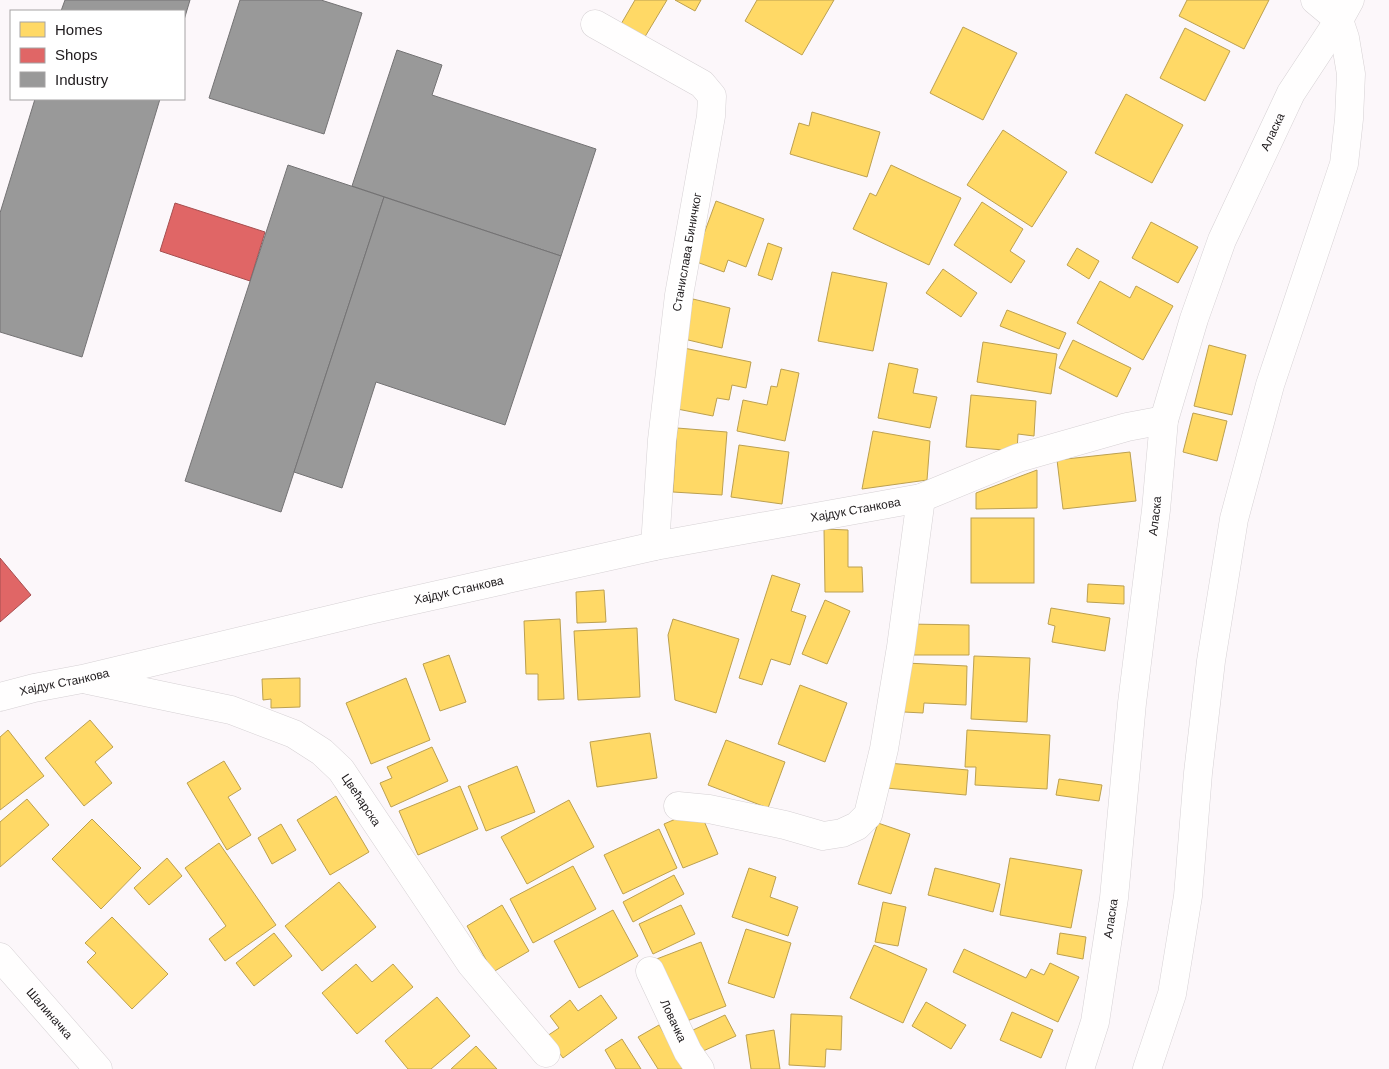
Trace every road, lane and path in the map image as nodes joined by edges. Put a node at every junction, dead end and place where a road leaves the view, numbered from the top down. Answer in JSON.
{"nodes":[{"id":1,"x":1315,"y":0,"type":"edge"},
{"id":2,"x":1344,"y":10,"type":"edge"},
{"id":3,"x":596,"y":24,"type":"dead end"},
{"id":4,"x":1164,"y":420,"type":"junction"},
{"id":5,"x":921,"y":498,"type":"junction"},
{"id":6,"x":655,"y":546,"type":"junction"},
{"id":7,"x":82,"y":679,"type":"junction"},
{"id":8,"x":0,"y":698,"type":"edge"},
{"id":9,"x":678,"y":806,"type":"dead end"},
{"id":10,"x":0,"y":958,"type":"edge"},
{"id":11,"x":650,"y":971,"type":"dead end"},
{"id":12,"x":546,"y":1054,"type":"dead end"},
{"id":13,"x":98,"y":1069,"type":"edge"},
{"id":14,"x":700,"y":1069,"type":"edge"},
{"id":15,"x":1080,"y":1069,"type":"edge"},
{"id":16,"x":1147,"y":1069,"type":"edge"}],
"edges":[{"from":1,"to":2,"type":"street"},
{"from":2,"to":4,"type":"street","name":"Аласка"},
{"from":2,"to":16,"type":"street"},
{"from":3,"to":6,"type":"street","name":"Станислава Биничког"},
{"from":4,"to":5,"type":"street","name":"Хајдук Станкова"},
{"from":4,"to":15,"type":"street","name":"Аласка"},
{"from":5,"to":6,"type":"street","name":"Хајдук Станкова"},
{"from":5,"to":9,"type":"street","name":"Хајдук Станкова"},
{"from":6,"to":7,"type":"street","name":"Хајдук Станкова"},
{"from":7,"to":8,"type":"street","name":"Хајдук Станкова"},
{"from":7,"to":12,"type":"street","name":"Цвећарска"},
{"from":10,"to":13,"type":"street","name":"Шалиначка"},
{"from":11,"to":14,"type":"street","name":"Ловачка"}]}
